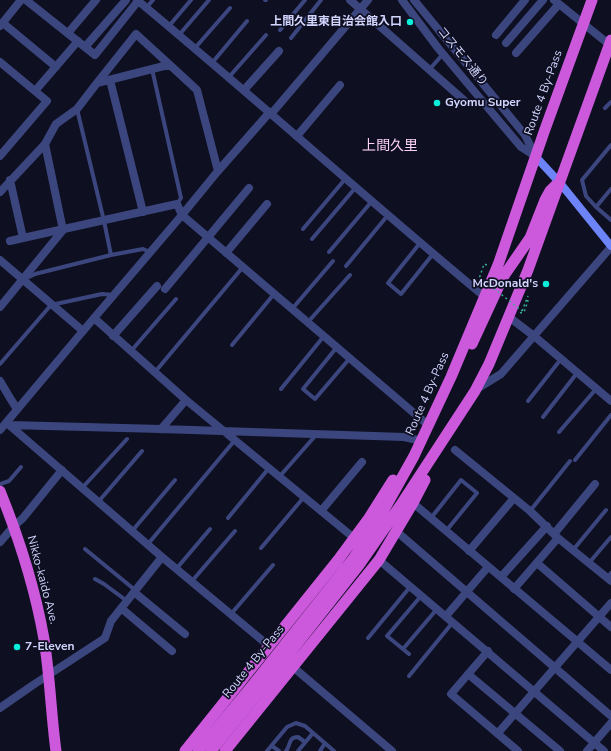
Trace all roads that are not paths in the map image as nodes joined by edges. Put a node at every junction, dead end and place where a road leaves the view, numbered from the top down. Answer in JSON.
{"nodes":[{"id":1,"x":21,"y":0,"type":"edge"},
{"id":2,"x":26,"y":0,"type":"edge"},
{"id":3,"x":96,"y":0,"type":"edge"},
{"id":4,"x":126,"y":0,"type":"edge"},
{"id":5,"x":138,"y":0,"type":"edge"},
{"id":6,"x":153,"y":0,"type":"edge"},
{"id":7,"x":191,"y":0,"type":"edge"},
{"id":8,"x":209,"y":0,"type":"edge"},
{"id":9,"x":305,"y":0,"type":"edge"},
{"id":10,"x":321,"y":0,"type":"edge"},
{"id":11,"x":350,"y":0,"type":"edge"},
{"id":12,"x":368,"y":0,"type":"edge"},
{"id":13,"x":402,"y":0,"type":"edge"},
{"id":14,"x":414,"y":0,"type":"edge"},
{"id":15,"x":525,"y":0,"type":"edge"},
{"id":16,"x":543,"y":0,"type":"edge"},
{"id":17,"x":592,"y":0,"type":"edge"},
{"id":18,"x":556,"y":2,"type":"edge"},
{"id":19,"x":146,"y":8,"type":"junction"},
{"id":20,"x":230,"y":8,"type":"dead end"},
{"id":21,"x":360,"y":9,"type":"junction"},
{"id":22,"x":247,"y":21,"type":"dead end"},
{"id":23,"x":584,"y":24,"type":"junction"},
{"id":24,"x":1,"y":25,"type":"edge"},
{"id":25,"x":169,"y":26,"type":"junction"},
{"id":26,"x":280,"y":30,"type":"dead end"},
{"id":27,"x":68,"y":33,"type":"junction"},
{"id":28,"x":179,"y":35,"type":"junction"},
{"id":29,"x":266,"y":35,"type":"dead end"},
{"id":30,"x":496,"y":35,"type":"dead end"},
{"id":31,"x":291,"y":38,"type":"dead end"},
{"id":32,"x":78,"y":41,"type":"junction"},
{"id":33,"x":610,"y":43,"type":"edge"},
{"id":34,"x":506,"y":44,"type":"dead end"},
{"id":35,"x":85,"y":47,"type":"junction"},
{"id":36,"x":195,"y":49,"type":"junction"},
{"id":37,"x":279,"y":51,"type":"dead end"},
{"id":38,"x":516,"y":53,"type":"dead end"},
{"id":39,"x":443,"y":54,"type":"junction"},
{"id":40,"x":0,"y":62,"type":"edge"},
{"id":41,"x":212,"y":63,"type":"junction"},
{"id":42,"x":171,"y":66,"type":"junction"},
{"id":43,"x":56,"y":67,"type":"junction"},
{"id":44,"x":152,"y":69,"type":"junction"},
{"id":45,"x":428,"y":71,"type":"junction"},
{"id":46,"x":229,"y":77,"type":"junction"},
{"id":47,"x":110,"y":80,"type":"junction"},
{"id":48,"x":97,"y":83,"type":"junction"},
{"id":49,"x":340,"y":86,"type":"dead end"},
{"id":50,"x":244,"y":90,"type":"junction"},
{"id":51,"x":35,"y":91,"type":"junction"},
{"id":52,"x":466,"y":102,"type":"dead end"},
{"id":53,"x":611,"y":102,"type":"edge"},
{"id":54,"x":605,"y":108,"type":"dead end"},
{"id":55,"x":77,"y":109,"type":"junction"},
{"id":56,"x":271,"y":113,"type":"junction"},
{"id":57,"x":297,"y":136,"type":"junction"},
{"id":58,"x":44,"y":144,"type":"junction"},
{"id":59,"x":611,"y":145,"type":"edge"},
{"id":60,"x":0,"y":156,"type":"edge"},
{"id":61,"x":535,"y":156,"type":"junction"},
{"id":62,"x":218,"y":171,"type":"junction"},
{"id":63,"x":346,"y":178,"type":"junction"},
{"id":64,"x":10,"y":180,"type":"junction"},
{"id":65,"x":560,"y":183,"type":"junction"},
{"id":66,"x":356,"y":187,"type":"junction"},
{"id":67,"x":249,"y":188,"type":"dead end"},
{"id":68,"x":611,"y":189,"type":"edge"},
{"id":69,"x":0,"y":192,"type":"edge"},
{"id":70,"x":372,"y":201,"type":"junction"},
{"id":71,"x":177,"y":204,"type":"junction"},
{"id":72,"x":267,"y":204,"type":"dead end"},
{"id":73,"x":596,"y":207,"type":"junction"},
{"id":74,"x":143,"y":212,"type":"junction"},
{"id":75,"x":182,"y":215,"type":"junction"},
{"id":76,"x":389,"y":215,"type":"junction"},
{"id":77,"x":611,"y":220,"type":"edge"},
{"id":78,"x":104,"y":221,"type":"junction"},
{"id":79,"x":303,"y":229,"type":"dead end"},
{"id":80,"x":63,"y":230,"type":"junction"},
{"id":81,"x":23,"y":238,"type":"junction"},
{"id":82,"x":209,"y":238,"type":"junction"},
{"id":83,"x":312,"y":239,"type":"dead end"},
{"id":84,"x":10,"y":241,"type":"dead end"},
{"id":85,"x":420,"y":242,"type":"junction"},
{"id":86,"x":611,"y":246,"type":"edge"},
{"id":87,"x":151,"y":252,"type":"junction"},
{"id":88,"x":329,"y":252,"type":"dead end"},
{"id":89,"x":226,"y":253,"type":"junction"},
{"id":90,"x":433,"y":254,"type":"junction"},
{"id":91,"x":111,"y":255,"type":"junction"},
{"id":92,"x":0,"y":260,"type":"edge"},
{"id":93,"x":333,"y":261,"type":"dead end"},
{"id":94,"x":346,"y":266,"type":"dead end"},
{"id":95,"x":242,"y":267,"type":"junction"},
{"id":96,"x":350,"y":275,"type":"dead end"},
{"id":97,"x":23,"y":280,"type":"junction"},
{"id":98,"x":274,"y":294,"type":"junction"},
{"id":99,"x":114,"y":295,"type":"junction"},
{"id":100,"x":485,"y":297,"type":"junction"},
{"id":101,"x":176,"y":299,"type":"dead end"},
{"id":102,"x":51,"y":304,"type":"junction"},
{"id":103,"x":0,"y":307,"type":"edge"},
{"id":104,"x":292,"y":309,"type":"junction"},
{"id":105,"x":509,"y":317,"type":"junction"},
{"id":106,"x":94,"y":318,"type":"junction"},
{"id":107,"x":308,"y":322,"type":"junction"},
{"id":108,"x":83,"y":331,"type":"junction"},
{"id":109,"x":114,"y":336,"type":"junction"},
{"id":110,"x":324,"y":336,"type":"junction"},
{"id":111,"x":534,"y":336,"type":"junction"},
{"id":112,"x":232,"y":346,"type":"dead end"},
{"id":113,"x":337,"y":347,"type":"junction"},
{"id":114,"x":131,"y":351,"type":"junction"},
{"id":115,"x":350,"y":358,"type":"junction"},
{"id":116,"x":458,"y":358,"type":"junction"},
{"id":117,"x":562,"y":359,"type":"junction"},
{"id":118,"x":0,"y":364,"type":"edge"},
{"id":119,"x":155,"y":372,"type":"junction"},
{"id":120,"x":577,"y":373,"type":"junction"},
{"id":121,"x":0,"y":381,"type":"edge"},
{"id":122,"x":281,"y":388,"type":"dead end"},
{"id":123,"x":596,"y":389,"type":"junction"},
{"id":124,"x":475,"y":391,"type":"junction"},
{"id":125,"x":186,"y":400,"type":"junction"},
{"id":126,"x":528,"y":401,"type":"dead end"},
{"id":127,"x":611,"y":401,"type":"edge"},
{"id":128,"x":17,"y":409,"type":"junction"},
{"id":129,"x":611,"y":415,"type":"edge"},
{"id":130,"x":543,"y":417,"type":"dead end"},
{"id":131,"x":8,"y":423,"type":"junction"},
{"id":132,"x":428,"y":425,"type":"junction"},
{"id":133,"x":161,"y":429,"type":"junction"},
{"id":134,"x":0,"y":430,"type":"edge"},
{"id":135,"x":226,"y":432,"type":"junction"},
{"id":136,"x":559,"y":432,"type":"dead end"},
{"id":137,"x":316,"y":434,"type":"junction"},
{"id":138,"x":127,"y":439,"type":"dead end"},
{"id":139,"x":235,"y":440,"type":"junction"},
{"id":140,"x":422,"y":441,"type":"junction"},
{"id":141,"x":441,"y":443,"type":"junction"},
{"id":142,"x":455,"y":450,"type":"dead end"},
{"id":143,"x":142,"y":451,"type":"dead end"},
{"id":144,"x":414,"y":456,"type":"junction"},
{"id":145,"x":575,"y":460,"type":"dead end"},
{"id":146,"x":570,"y":461,"type":"dead end"},
{"id":147,"x":362,"y":462,"type":"dead end"},
{"id":148,"x":21,"y":467,"type":"dead end"},
{"id":149,"x":269,"y":468,"type":"junction"},
{"id":150,"x":62,"y":470,"type":"junction"},
{"id":151,"x":280,"y":476,"type":"junction"},
{"id":152,"x":175,"y":480,"type":"dead end"},
{"id":153,"x":0,"y":484,"type":"edge"},
{"id":154,"x":595,"y":484,"type":"dead end"},
{"id":155,"x":83,"y":487,"type":"junction"},
{"id":156,"x":0,"y":490,"type":"edge"},
{"id":157,"x":304,"y":497,"type":"junction"},
{"id":158,"x":514,"y":498,"type":"junction"},
{"id":159,"x":99,"y":501,"type":"junction"},
{"id":160,"x":413,"y":503,"type":"junction"},
{"id":161,"x":606,"y":510,"type":"dead end"},
{"id":162,"x":321,"y":511,"type":"junction"},
{"id":163,"x":530,"y":511,"type":"junction"},
{"id":164,"x":228,"y":518,"type":"dead end"},
{"id":165,"x":431,"y":518,"type":"junction"},
{"id":166,"x":14,"y":526,"type":"junction"},
{"id":167,"x":546,"y":526,"type":"junction"},
{"id":168,"x":210,"y":529,"type":"dead end"},
{"id":169,"x":133,"y":530,"type":"junction"},
{"id":170,"x":235,"y":531,"type":"dead end"},
{"id":171,"x":396,"y":531,"type":"junction"},
{"id":172,"x":446,"y":532,"type":"junction"},
{"id":173,"x":556,"y":536,"type":"junction"},
{"id":174,"x":611,"y":537,"type":"edge"},
{"id":175,"x":354,"y":538,"type":"junction"},
{"id":176,"x":0,"y":542,"type":"edge"},
{"id":177,"x":148,"y":544,"type":"junction"},
{"id":178,"x":261,"y":548,"type":"dead end"},
{"id":179,"x":85,"y":549,"type":"dead end"},
{"id":180,"x":573,"y":550,"type":"junction"},
{"id":181,"x":469,"y":551,"type":"junction"},
{"id":182,"x":162,"y":557,"type":"junction"},
{"id":183,"x":379,"y":560,"type":"junction"},
{"id":184,"x":536,"y":563,"type":"junction"},
{"id":185,"x":589,"y":563,"type":"junction"},
{"id":186,"x":273,"y":565,"type":"dead end"},
{"id":187,"x":488,"y":567,"type":"junction"},
{"id":188,"x":177,"y":568,"type":"junction"},
{"id":189,"x":501,"y":577,"type":"junction"},
{"id":190,"x":610,"y":577,"type":"edge"},
{"id":191,"x":95,"y":579,"type":"dead end"},
{"id":192,"x":192,"y":581,"type":"junction"},
{"id":193,"x":411,"y":587,"type":"junction"},
{"id":194,"x":514,"y":588,"type":"junction"},
{"id":195,"x":135,"y":591,"type":"junction"},
{"id":196,"x":467,"y":592,"type":"junction"},
{"id":197,"x":421,"y":595,"type":"junction"},
{"id":198,"x":127,"y":601,"type":"junction"},
{"id":199,"x":611,"y":603,"type":"edge"},
{"id":200,"x":121,"y":608,"type":"junction"},
{"id":201,"x":438,"y":609,"type":"junction"},
{"id":202,"x":231,"y":614,"type":"junction"},
{"id":203,"x":446,"y":616,"type":"junction"},
{"id":204,"x":598,"y":617,"type":"junction"},
{"id":205,"x":453,"y":622,"type":"junction"},
{"id":206,"x":611,"y":627,"type":"edge"},
{"id":207,"x":185,"y":634,"type":"dead end"},
{"id":208,"x":368,"y":638,"type":"dead end"},
{"id":209,"x":577,"y":642,"type":"junction"},
{"id":210,"x":269,"y":646,"type":"junction"},
{"id":211,"x":403,"y":649,"type":"junction"},
{"id":212,"x":172,"y":651,"type":"dead end"},
{"id":213,"x":488,"y":651,"type":"junction"},
{"id":214,"x":409,"y":654,"type":"dead end"},
{"id":215,"x":293,"y":667,"type":"junction"},
{"id":216,"x":555,"y":667,"type":"junction"},
{"id":217,"x":611,"y":670,"type":"edge"},
{"id":218,"x":468,"y":674,"type":"junction"},
{"id":219,"x":49,"y":675,"type":"junction"},
{"id":220,"x":409,"y":676,"type":"dead end"},
{"id":221,"x":260,"y":684,"type":"junction"},
{"id":222,"x":534,"y":691,"type":"junction"},
{"id":223,"x":0,"y":708,"type":"edge"},
{"id":224,"x":515,"y":714,"type":"junction"},
{"id":225,"x":611,"y":716,"type":"edge"},
{"id":226,"x":210,"y":720,"type":"junction"},
{"id":227,"x":611,"y":723,"type":"edge"},
{"id":228,"x":313,"y":733,"type":"junction"},
{"id":229,"x":498,"y":734,"type":"junction"},
{"id":230,"x":234,"y":740,"type":"junction"},
{"id":231,"x":305,"y":742,"type":"junction"},
{"id":232,"x":325,"y":743,"type":"junction"},
{"id":233,"x":594,"y":743,"type":"junction"},
{"id":234,"x":272,"y":746,"type":"junction"},
{"id":235,"x":56,"y":751,"type":"edge"},
{"id":236,"x":185,"y":751,"type":"edge"},
{"id":237,"x":198,"y":751,"type":"edge"},
{"id":238,"x":211,"y":751,"type":"edge"},
{"id":239,"x":225,"y":751,"type":"edge"},
{"id":240,"x":267,"y":751,"type":"edge"},
{"id":241,"x":279,"y":751,"type":"edge"},
{"id":242,"x":286,"y":751,"type":"edge"},
{"id":243,"x":299,"y":751,"type":"edge"},
{"id":244,"x":320,"y":751,"type":"edge"},
{"id":245,"x":334,"y":751,"type":"edge"},
{"id":246,"x":392,"y":751,"type":"edge"},
{"id":247,"x":518,"y":751,"type":"edge"},
{"id":248,"x":560,"y":751,"type":"edge"},
{"id":249,"x":587,"y":751,"type":"edge"},
{"id":250,"x":604,"y":751,"type":"edge"}],
"edges":[{"from":1,"to":24,"type":"street"},
{"from":2,"to":27,"type":"street"},
{"from":3,"to":27,"type":"street"},
{"from":4,"to":35,"type":"street"},
{"from":5,"to":19,"type":"street"},
{"from":5,"to":35,"type":"street"},
{"from":6,"to":19,"type":"lane"},
{"from":7,"to":25,"type":"lane"},
{"from":8,"to":28,"type":"lane"},
{"from":9,"to":26,"type":"lane"},
{"from":10,"to":31,"type":"lane"},
{"from":11,"to":21,"type":"street"},
{"from":12,"to":21,"type":"street"},
{"from":13,"to":39,"type":"street","name":"コスモス通り"},
{"from":14,"to":61,"type":"street","name":"コスモス通り"},
{"from":15,"to":30,"type":"street"},
{"from":16,"to":34,"type":"street"},
{"from":17,"to":23,"type":"highway","name":"Route 4 By-Pass"},
{"from":18,"to":23,"type":"street"},
{"from":18,"to":38,"type":"street"},
{"from":19,"to":25,"type":"street"},
{"from":20,"to":36,"type":"lane"},
{"from":21,"to":45,"type":"street"},
{"from":21,"to":56,"type":"street"},
{"from":22,"to":41,"type":"lane"},
{"from":23,"to":33,"type":"street"},
{"from":23,"to":61,"type":"highway","name":"Route 4 By-Pass"},
{"from":24,"to":43,"type":"street"},
{"from":25,"to":28,"type":"street"},
{"from":27,"to":32,"type":"street"},
{"from":28,"to":36,"type":"street"},
{"from":29,"to":46,"type":"lane"},
{"from":32,"to":35,"type":"street"},
{"from":32,"to":43,"type":"street"},
{"from":33,"to":65,"type":"highway","name":"Route 4 By-Pass"},
{"from":36,"to":41,"type":"street"},
{"from":37,"to":50,"type":"street"},
{"from":39,"to":45,"type":"lane"},
{"from":39,"to":61,"type":"street","name":"コスモス通り"},
{"from":40,"to":51,"type":"street"},
{"from":41,"to":46,"type":"street"},
{"from":42,"to":44,"type":"street"},
{"from":42,"to":48,"type":"street"},
{"from":42,"to":62,"type":"street"},
{"from":43,"to":51,"type":"street"},
{"from":44,"to":47,"type":"street"},
{"from":44,"to":71,"type":"lane"},
{"from":45,"to":52,"type":"street"},
{"from":46,"to":50,"type":"street"},
{"from":47,"to":48,"type":"street"},
{"from":47,"to":74,"type":"street"},
{"from":48,"to":55,"type":"street"},
{"from":49,"to":57,"type":"street"},
{"from":50,"to":56,"type":"street"},
{"from":51,"to":60,"type":"street"},
{"from":53,"to":54,"type":"lane"},
{"from":55,"to":58,"type":"street"},
{"from":55,"to":78,"type":"lane"},
{"from":56,"to":57,"type":"street"},
{"from":56,"to":62,"type":"street"},
{"from":57,"to":63,"type":"street"},
{"from":58,"to":64,"type":"street"},
{"from":58,"to":80,"type":"street"},
{"from":59,"to":73,"type":"lane"},
{"from":61,"to":65,"type":"main road"},
{"from":61,"to":100,"type":"highway","name":"Route 4 By-Pass"},
{"from":62,"to":75,"type":"street"},
{"from":63,"to":66,"type":"street"},
{"from":63,"to":79,"type":"lane"},
{"from":64,"to":69,"type":"street"},
{"from":64,"to":81,"type":"street"},
{"from":65,"to":86,"type":"main road"},
{"from":65,"to":105,"type":"highway","name":"Route 4 By-Pass"},
{"from":65,"to":116,"type":"highway"},
{"from":66,"to":70,"type":"street"},
{"from":66,"to":83,"type":"lane"},
{"from":67,"to":82,"type":"street"},
{"from":68,"to":73,"type":"lane"},
{"from":70,"to":76,"type":"street"},
{"from":70,"to":88,"type":"lane"},
{"from":71,"to":74,"type":"street"},
{"from":71,"to":75,"type":"street"},
{"from":72,"to":89,"type":"street"},
{"from":73,"to":77,"type":"lane"},
{"from":74,"to":78,"type":"street"},
{"from":75,"to":82,"type":"street"},
{"from":75,"to":87,"type":"street"},
{"from":76,"to":85,"type":"street"},
{"from":76,"to":94,"type":"lane"},
{"from":78,"to":80,"type":"street"},
{"from":78,"to":91,"type":"lane"},
{"from":80,"to":81,"type":"street"},
{"from":80,"to":97,"type":"street"},
{"from":81,"to":84,"type":"street"},
{"from":82,"to":89,"type":"street"},
{"from":82,"to":109,"type":"street"},
{"from":85,"to":90,"type":"street"},
{"from":85,"to":90,"type":"lane"},
{"from":86,"to":111,"type":"street"},
{"from":87,"to":91,"type":"lane"},
{"from":87,"to":99,"type":"street"},
{"from":89,"to":95,"type":"street"},
{"from":90,"to":100,"type":"street"},
{"from":91,"to":97,"type":"lane"},
{"from":92,"to":97,"type":"street"},
{"from":93,"to":104,"type":"lane"},
{"from":95,"to":98,"type":"street"},
{"from":95,"to":119,"type":"lane"},
{"from":96,"to":107,"type":"lane"},
{"from":97,"to":102,"type":"street"},
{"from":97,"to":103,"type":"street"},
{"from":98,"to":104,"type":"street"},
{"from":98,"to":112,"type":"lane"},
{"from":99,"to":102,"type":"lane"},
{"from":99,"to":106,"type":"street"},
{"from":100,"to":116,"type":"highway","name":"Route 4 By-Pass"},
{"from":101,"to":114,"type":"lane"},
{"from":102,"to":108,"type":"street"},
{"from":102,"to":118,"type":"lane"},
{"from":104,"to":107,"type":"street"},
{"from":105,"to":111,"type":"street"},
{"from":105,"to":124,"type":"highway","name":"Route 4 By-Pass"},
{"from":106,"to":108,"type":"street"},
{"from":106,"to":109,"type":"street"},
{"from":107,"to":110,"type":"street"},
{"from":108,"to":128,"type":"street"},
{"from":109,"to":114,"type":"street"},
{"from":110,"to":113,"type":"street"},
{"from":110,"to":122,"type":"lane"},
{"from":111,"to":117,"type":"street"},
{"from":111,"to":124,"type":"street"},
{"from":113,"to":115,"type":"street"},
{"from":113,"to":115,"type":"lane"},
{"from":114,"to":119,"type":"street"},
{"from":115,"to":132,"type":"street"},
{"from":116,"to":132,"type":"highway","name":"Route 4 By-Pass"},
{"from":117,"to":120,"type":"street"},
{"from":117,"to":126,"type":"lane"},
{"from":119,"to":125,"type":"street"},
{"from":120,"to":123,"type":"street"},
{"from":120,"to":130,"type":"lane"},
{"from":121,"to":128,"type":"street"},
{"from":123,"to":127,"type":"street"},
{"from":123,"to":136,"type":"lane"},
{"from":124,"to":141,"type":"highway","name":"Route 4 By-Pass"},
{"from":125,"to":133,"type":"street"},
{"from":125,"to":135,"type":"street"},
{"from":128,"to":131,"type":"street"},
{"from":129,"to":145,"type":"lane"},
{"from":131,"to":133,"type":"street"},
{"from":131,"to":134,"type":"street"},
{"from":131,"to":150,"type":"street"},
{"from":132,"to":140,"type":"highway","name":"Route 4 By-Pass"},
{"from":133,"to":135,"type":"street"},
{"from":135,"to":137,"type":"street"},
{"from":135,"to":139,"type":"street"},
{"from":137,"to":140,"type":"street"},
{"from":137,"to":151,"type":"lane"},
{"from":138,"to":155,"type":"lane"},
{"from":139,"to":149,"type":"street"},
{"from":139,"to":177,"type":"lane"},
{"from":140,"to":144,"type":"highway","name":"Route 4 By-Pass"},
{"from":141,"to":160,"type":"highway"},
{"from":141,"to":221,"type":"highway","name":"Route 4 By-Pass"},
{"from":142,"to":158,"type":"street"},
{"from":143,"to":159,"type":"lane"},
{"from":144,"to":175,"type":"highway"},
{"from":144,"to":221,"type":"highway","name":"Route 4 By-Pass"},
{"from":146,"to":163,"type":"lane"},
{"from":147,"to":162,"type":"street"},
{"from":148,"to":153,"type":"lane"},
{"from":149,"to":151,"type":"street"},
{"from":149,"to":164,"type":"lane"},
{"from":150,"to":155,"type":"street"},
{"from":150,"to":166,"type":"street"},
{"from":151,"to":157,"type":"street"},
{"from":152,"to":169,"type":"lane"},
{"from":154,"to":173,"type":"street"},
{"from":155,"to":159,"type":"street"},
{"from":156,"to":166,"type":"highway","name":"Nikko-kaido Ave."},
{"from":157,"to":162,"type":"street"},
{"from":157,"to":178,"type":"lane"},
{"from":158,"to":163,"type":"street"},
{"from":158,"to":181,"type":"street"},
{"from":159,"to":169,"type":"street"},
{"from":160,"to":165,"type":"street"},
{"from":160,"to":171,"type":"highway"},
{"from":161,"to":180,"type":"lane"},
{"from":162,"to":175,"type":"street"},
{"from":163,"to":167,"type":"street"},
{"from":165,"to":172,"type":"street"},
{"from":165,"to":172,"type":"lane"},
{"from":166,"to":176,"type":"street"},
{"from":166,"to":219,"type":"highway","name":"Nikko-kaido Ave."},
{"from":167,"to":173,"type":"street"},
{"from":167,"to":189,"type":"street"},
{"from":168,"to":188,"type":"lane"},
{"from":169,"to":177,"type":"street"},
{"from":170,"to":192,"type":"lane"},
{"from":171,"to":183,"type":"highway"},
{"from":171,"to":196,"type":"street"},
{"from":172,"to":181,"type":"street"},
{"from":173,"to":180,"type":"street"},
{"from":173,"to":184,"type":"street"},
{"from":174,"to":185,"type":"lane"},
{"from":175,"to":210,"type":"highway"},
{"from":177,"to":182,"type":"street"},
{"from":179,"to":195,"type":"lane"},
{"from":180,"to":185,"type":"street"},
{"from":181,"to":187,"type":"street"},
{"from":182,"to":188,"type":"street"},
{"from":182,"to":195,"type":"street"},
{"from":183,"to":193,"type":"street"},
{"from":183,"to":215,"type":"highway"},
{"from":184,"to":194,"type":"street"},
{"from":184,"to":204,"type":"street"},
{"from":185,"to":190,"type":"street"},
{"from":186,"to":202,"type":"lane"},
{"from":187,"to":189,"type":"street"},
{"from":187,"to":196,"type":"street"},
{"from":188,"to":192,"type":"street"},
{"from":189,"to":194,"type":"street"},
{"from":191,"to":198,"type":"lane"},
{"from":192,"to":202,"type":"street"},
{"from":193,"to":197,"type":"street"},
{"from":193,"to":208,"type":"lane"},
{"from":194,"to":209,"type":"street"},
{"from":195,"to":198,"type":"street"},
{"from":195,"to":207,"type":"street"},
{"from":196,"to":203,"type":"street"},
{"from":196,"to":216,"type":"street"},
{"from":197,"to":201,"type":"street"},
{"from":197,"to":211,"type":"lane"},
{"from":198,"to":200,"type":"street"},
{"from":199,"to":204,"type":"street"},
{"from":200,"to":212,"type":"street"},
{"from":200,"to":219,"type":"street"},
{"from":201,"to":203,"type":"street"},
{"from":201,"to":211,"type":"lane"},
{"from":202,"to":210,"type":"street"},
{"from":203,"to":205,"type":"street"},
{"from":204,"to":206,"type":"street"},
{"from":204,"to":209,"type":"street"},
{"from":205,"to":213,"type":"street"},
{"from":205,"to":220,"type":"lane"},
{"from":209,"to":216,"type":"street"},
{"from":209,"to":217,"type":"street"},
{"from":210,"to":226,"type":"highway"},
{"from":211,"to":214,"type":"lane"},
{"from":213,"to":218,"type":"street"},
{"from":213,"to":222,"type":"street"},
{"from":215,"to":230,"type":"highway"},
{"from":215,"to":246,"type":"street"},
{"from":216,"to":222,"type":"street"},
{"from":216,"to":225,"type":"street"},
{"from":218,"to":224,"type":"street"},
{"from":218,"to":229,"type":"street"},
{"from":219,"to":223,"type":"street"},
{"from":219,"to":235,"type":"highway","name":"Nikko-kaido Ave."},
{"from":221,"to":237,"type":"highway","name":"Route 4 By-Pass","bridge":true},
{"from":221,"to":238,"type":"highway","name":"Route 4 By-Pass","bridge":true},
{"from":222,"to":224,"type":"street"},
{"from":222,"to":233,"type":"street"},
{"from":224,"to":229,"type":"street"},
{"from":224,"to":248,"type":"street"},
{"from":226,"to":230,"type":"street"},
{"from":226,"to":236,"type":"highway"},
{"from":227,"to":233,"type":"street"},
{"from":228,"to":231,"type":"lane"},
{"from":228,"to":232,"type":"lane"},
{"from":228,"to":234,"type":"lane"},
{"from":229,"to":247,"type":"street"},
{"from":230,"to":239,"type":"highway"},
{"from":231,"to":242,"type":"lane"},
{"from":231,"to":243,"type":"lane"},
{"from":232,"to":244,"type":"lane"},
{"from":232,"to":245,"type":"lane"},
{"from":233,"to":249,"type":"street"},
{"from":233,"to":250,"type":"street"},
{"from":234,"to":240,"type":"lane"},
{"from":234,"to":241,"type":"lane"}]}
